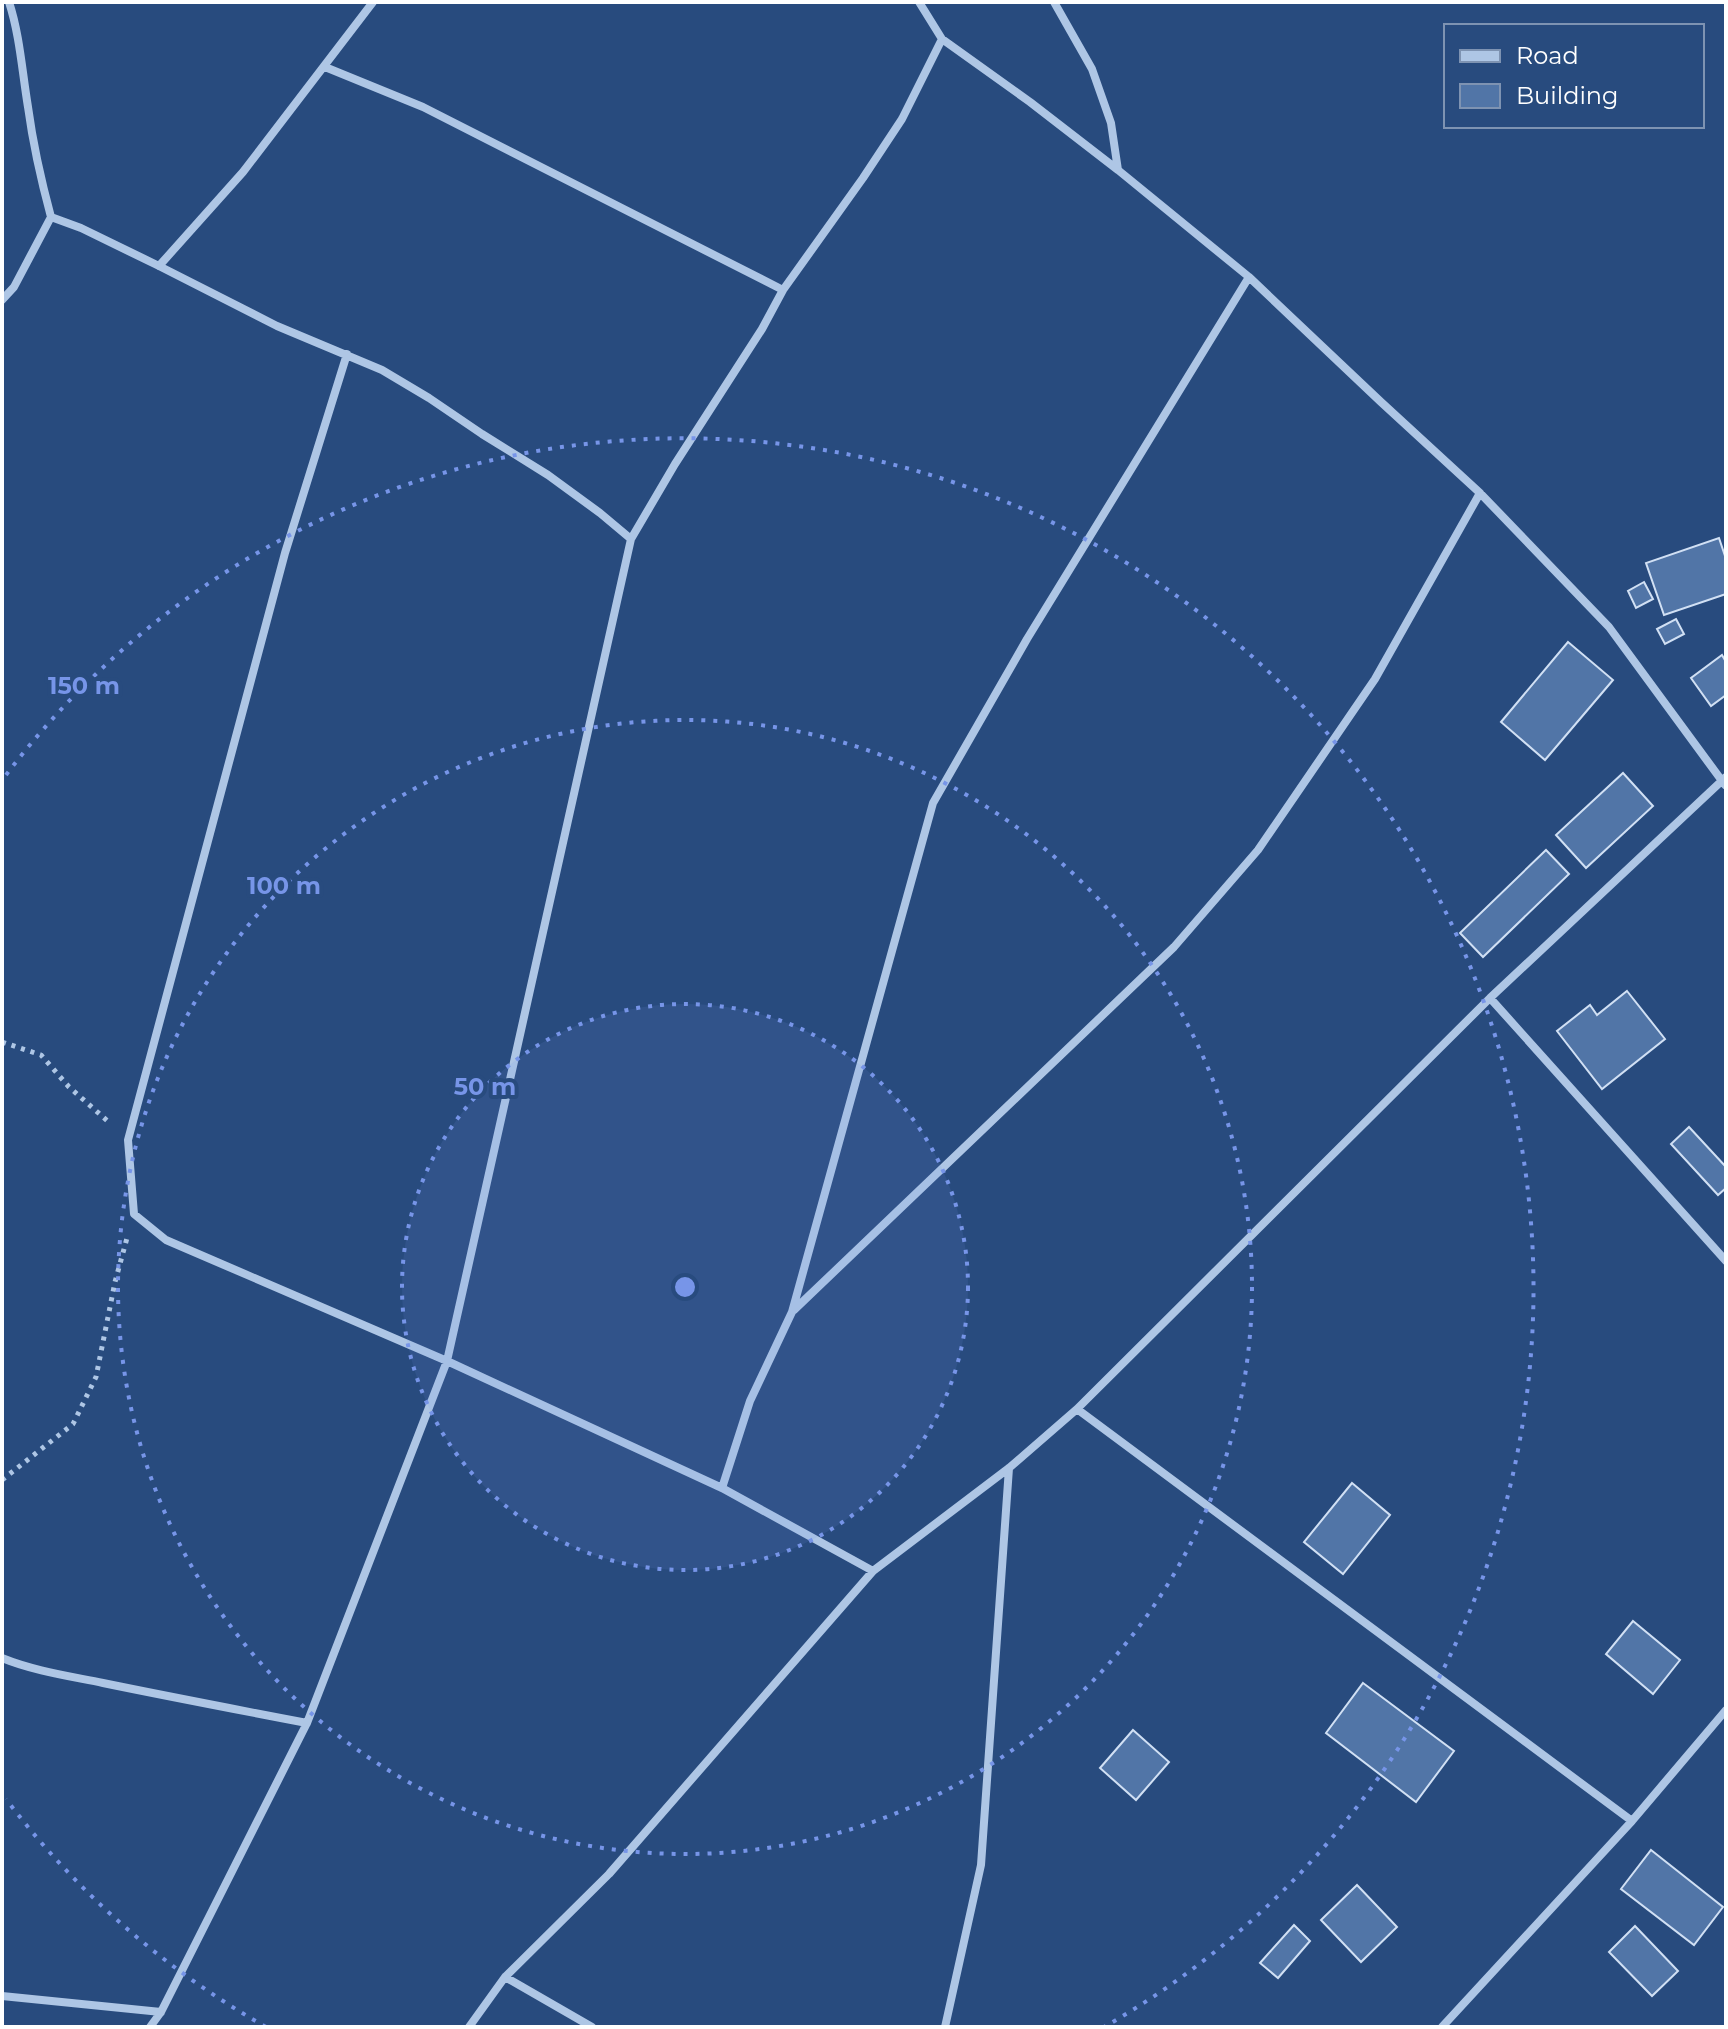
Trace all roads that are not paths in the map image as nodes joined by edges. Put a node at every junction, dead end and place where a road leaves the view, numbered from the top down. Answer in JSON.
{"nodes":[{"id":1,"x":9,"y":2,"type":"edge"},
{"id":2,"x":373,"y":2,"type":"edge"},
{"id":3,"x":919,"y":2,"type":"edge"},
{"id":4,"x":1054,"y":2,"type":"edge"},
{"id":5,"x":1061,"y":7,"type":"edge"},
{"id":6,"x":942,"y":39,"type":"junction"},
{"id":7,"x":325,"y":67,"type":"junction"},
{"id":8,"x":1118,"y":170,"type":"junction"},
{"id":9,"x":51,"y":217,"type":"junction"},
{"id":10,"x":159,"y":266,"type":"junction"},
{"id":11,"x":1249,"y":277,"type":"junction"},
{"id":12,"x":783,"y":290,"type":"junction"},
{"id":13,"x":2,"y":300,"type":"edge"},
{"id":14,"x":347,"y":354,"type":"junction"},
{"id":15,"x":1480,"y":493,"type":"junction"},
{"id":16,"x":631,"y":539,"type":"junction"},
{"id":17,"x":1725,"y":781,"type":"edge"},
{"id":18,"x":1490,"y":998,"type":"junction"},
{"id":19,"x":1726,"y":1261,"type":"edge"},
{"id":20,"x":792,"y":1312,"type":"junction"},
{"id":21,"x":447,"y":1361,"type":"junction"},
{"id":22,"x":1077,"y":1409,"type":"junction"},
{"id":23,"x":1009,"y":1468,"type":"junction"},
{"id":24,"x":722,"y":1488,"type":"junction"},
{"id":25,"x":873,"y":1571,"type":"junction"},
{"id":26,"x":2,"y":1658,"type":"edge"},
{"id":27,"x":1726,"y":1710,"type":"edge"},
{"id":28,"x":307,"y":1723,"type":"junction"},
{"id":29,"x":1632,"y":1821,"type":"junction"},
{"id":30,"x":505,"y":1977,"type":"junction"},
{"id":31,"x":2,"y":1996,"type":"edge"},
{"id":32,"x":161,"y":2012,"type":"junction"},
{"id":33,"x":150,"y":2027,"type":"edge"},
{"id":34,"x":469,"y":2027,"type":"edge"},
{"id":35,"x":592,"y":2027,"type":"edge"},
{"id":36,"x":945,"y":2027,"type":"edge"},
{"id":37,"x":1442,"y":2027,"type":"edge"}],
"edges":[{"from":1,"to":9,"type":"street"},
{"from":2,"to":7,"type":"street"},
{"from":3,"to":6,"type":"street"},
{"from":4,"to":5,"type":"street"},
{"from":5,"to":8,"type":"street"},
{"from":6,"to":8,"type":"street"},
{"from":6,"to":12,"type":"street"},
{"from":7,"to":10,"type":"street"},
{"from":7,"to":12,"type":"street"},
{"from":8,"to":11,"type":"street"},
{"from":9,"to":10,"type":"street"},
{"from":9,"to":13,"type":"street"},
{"from":10,"to":14,"type":"street"},
{"from":11,"to":15,"type":"street"},
{"from":11,"to":20,"type":"street"},
{"from":12,"to":16,"type":"street"},
{"from":14,"to":16,"type":"street"},
{"from":14,"to":21,"type":"street"},
{"from":15,"to":17,"type":"street"},
{"from":15,"to":20,"type":"street"},
{"from":16,"to":21,"type":"street"},
{"from":17,"to":18,"type":"street"},
{"from":18,"to":19,"type":"street"},
{"from":18,"to":22,"type":"street"},
{"from":20,"to":24,"type":"street"},
{"from":21,"to":24,"type":"street"},
{"from":21,"to":28,"type":"street"},
{"from":22,"to":23,"type":"street"},
{"from":22,"to":29,"type":"street"},
{"from":23,"to":25,"type":"street"},
{"from":23,"to":36,"type":"street"},
{"from":24,"to":25,"type":"street"},
{"from":25,"to":30,"type":"street"},
{"from":26,"to":28,"type":"street"},
{"from":27,"to":29,"type":"street"},
{"from":28,"to":32,"type":"street"},
{"from":29,"to":37,"type":"street"},
{"from":30,"to":34,"type":"street"},
{"from":30,"to":35,"type":"street"},
{"from":31,"to":32,"type":"street"},
{"from":32,"to":33,"type":"street"}]}
